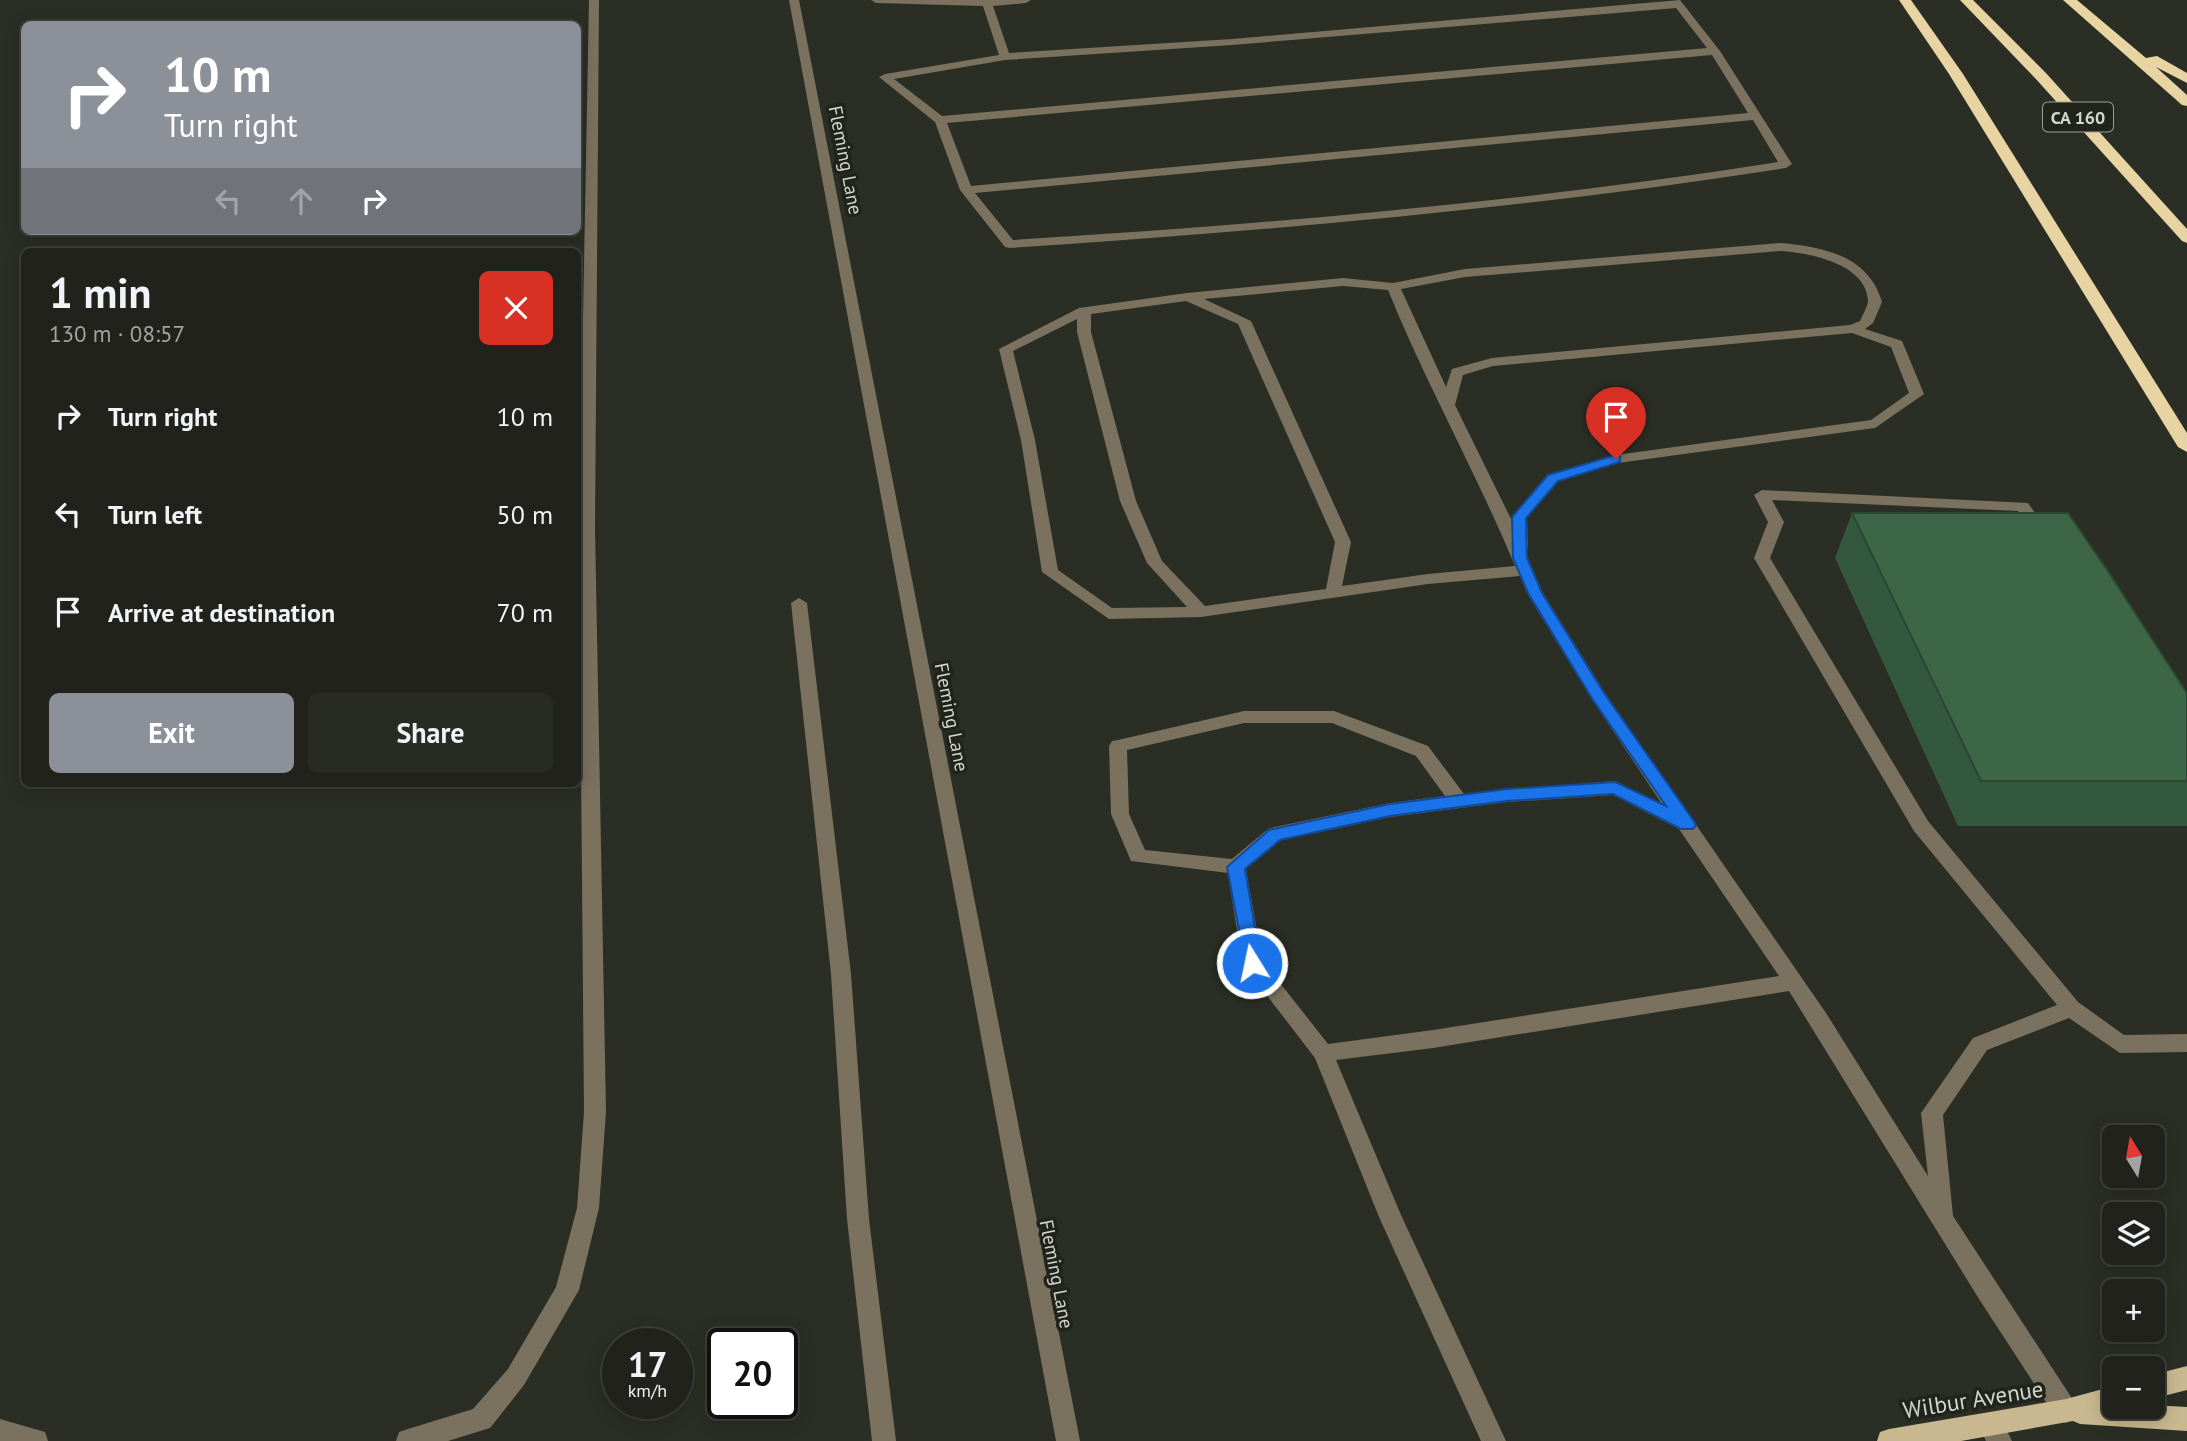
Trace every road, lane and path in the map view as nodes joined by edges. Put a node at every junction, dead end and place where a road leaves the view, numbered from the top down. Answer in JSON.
{"nodes":[{"id":1,"x":594,"y":0,"type":"edge"},
{"id":2,"x":794,"y":0,"type":"edge"},
{"id":3,"x":876,"y":0,"type":"edge"},
{"id":4,"x":1026,"y":0,"type":"edge"},
{"id":5,"x":1905,"y":0,"type":"edge"},
{"id":6,"x":1966,"y":0,"type":"edge"},
{"id":7,"x":2069,"y":0,"type":"edge"},
{"id":8,"x":986,"y":3,"type":"junction"},
{"id":9,"x":1677,"y":3,"type":"edge"},
{"id":10,"x":2120,"y":41,"type":"junction"},
{"id":11,"x":1715,"y":51,"type":"junction"},
{"id":12,"x":1005,"y":57,"type":"junction"},
{"id":13,"x":2187,"y":79,"type":"edge"},
{"id":14,"x":2187,"y":102,"type":"edge"},
{"id":15,"x":1758,"y":116,"type":"junction"},
{"id":16,"x":940,"y":120,"type":"junction"},
{"id":17,"x":966,"y":190,"type":"junction"},
{"id":18,"x":2187,"y":238,"type":"edge"},
{"id":19,"x":1393,"y":287,"type":"junction"},
{"id":20,"x":1263,"y":290,"type":"junction"},
{"id":21,"x":1187,"y":297,"type":"junction"},
{"id":22,"x":1084,"y":311,"type":"junction"},
{"id":23,"x":1244,"y":321,"type":"junction"},
{"id":24,"x":1853,"y":329,"type":"junction"},
{"id":25,"x":1449,"y":404,"type":"junction"},
{"id":26,"x":2187,"y":447,"type":"edge"},
{"id":27,"x":2053,"y":551,"type":"edge"},
{"id":28,"x":1523,"y":564,"type":"junction"},
{"id":29,"x":1333,"y":593,"type":"junction"},
{"id":30,"x":799,"y":603,"type":"dead end"},
{"id":31,"x":1201,"y":612,"type":"junction"},
{"id":32,"x":1459,"y":801,"type":"junction"},
{"id":33,"x":1687,"y":825,"type":"junction"},
{"id":34,"x":1236,"y":867,"type":"junction"},
{"id":35,"x":1793,"y":982,"type":"junction"},
{"id":36,"x":2071,"y":1008,"type":"junction"},
{"id":37,"x":2187,"y":1043,"type":"edge"},
{"id":38,"x":1323,"y":1053,"type":"junction"},
{"id":39,"x":1943,"y":1220,"type":"junction"},
{"id":40,"x":2187,"y":1378,"type":"edge"},
{"id":41,"x":2165,"y":1384,"type":"edge"},
{"id":42,"x":2102,"y":1402,"type":"edge"},
{"id":43,"x":2066,"y":1412,"type":"junction"},
{"id":44,"x":2187,"y":1419,"type":"edge"},
{"id":45,"x":0,"y":1431,"type":"edge"},
{"id":46,"x":1995,"y":1433,"type":"edge"},
{"id":47,"x":36,"y":1441,"type":"edge"},
{"id":48,"x":408,"y":1441,"type":"edge"},
{"id":49,"x":884,"y":1441,"type":"edge"},
{"id":50,"x":1068,"y":1441,"type":"edge"},
{"id":51,"x":1494,"y":1441,"type":"edge"},
{"id":52,"x":1889,"y":1441,"type":"edge"}],
"edges":[{"from":1,"to":48,"type":"lane"},
{"from":2,"to":50,"type":"lane","name":"Fleming Lane"},
{"from":3,"to":8,"type":"lane"},
{"from":4,"to":8,"type":"lane"},
{"from":5,"to":26,"type":"highway"},
{"from":6,"to":18,"type":"highway","number":"CA 160"},
{"from":7,"to":10,"type":"highway"},
{"from":8,"to":12,"type":"lane"},
{"from":9,"to":11,"type":"lane"},
{"from":9,"to":12,"type":"lane"},
{"from":10,"to":13,"type":"highway"},
{"from":10,"to":14,"type":"highway"},
{"from":11,"to":15,"type":"lane"},
{"from":11,"to":16,"type":"lane"},
{"from":12,"to":16,"type":"lane"},
{"from":15,"to":17,"type":"lane"},
{"from":15,"to":17,"type":"lane"},
{"from":16,"to":17,"type":"lane"},
{"from":19,"to":20,"type":"lane"},
{"from":19,"to":24,"type":"lane"},
{"from":19,"to":25,"type":"lane"},
{"from":20,"to":21,"type":"lane"},
{"from":20,"to":23,"type":"lane"},
{"from":21,"to":22,"type":"lane"},
{"from":21,"to":23,"type":"lane"},
{"from":22,"to":31,"type":"lane"},
{"from":22,"to":31,"type":"lane"},
{"from":23,"to":29,"type":"lane"},
{"from":24,"to":25,"type":"lane"},
{"from":24,"to":28,"type":"lane"},
{"from":25,"to":28,"type":"lane"},
{"from":27,"to":36,"type":"lane"},
{"from":28,"to":29,"type":"lane"},
{"from":28,"to":33,"type":"lane"},
{"from":29,"to":31,"type":"lane"},
{"from":30,"to":49,"type":"lane"},
{"from":32,"to":33,"type":"lane"},
{"from":32,"to":34,"type":"lane"},
{"from":32,"to":34,"type":"lane"},
{"from":33,"to":35,"type":"lane"},
{"from":34,"to":38,"type":"lane"},
{"from":35,"to":38,"type":"lane"},
{"from":35,"to":39,"type":"lane"},
{"from":36,"to":37,"type":"lane"},
{"from":36,"to":39,"type":"lane"},
{"from":38,"to":51,"type":"lane"},
{"from":39,"to":43,"type":"lane"},
{"from":40,"to":41,"type":"main road"},
{"from":42,"to":43,"type":"main road","name":"Wilbur Avenue"},
{"from":43,"to":44,"type":"main road","name":"Wilbur Avenue"},
{"from":43,"to":46,"type":"main road","name":"Wilbur Avenue"},
{"from":45,"to":47,"type":"lane"},
{"from":46,"to":52,"type":"main road","name":"Wilbur Avenue"}]}
